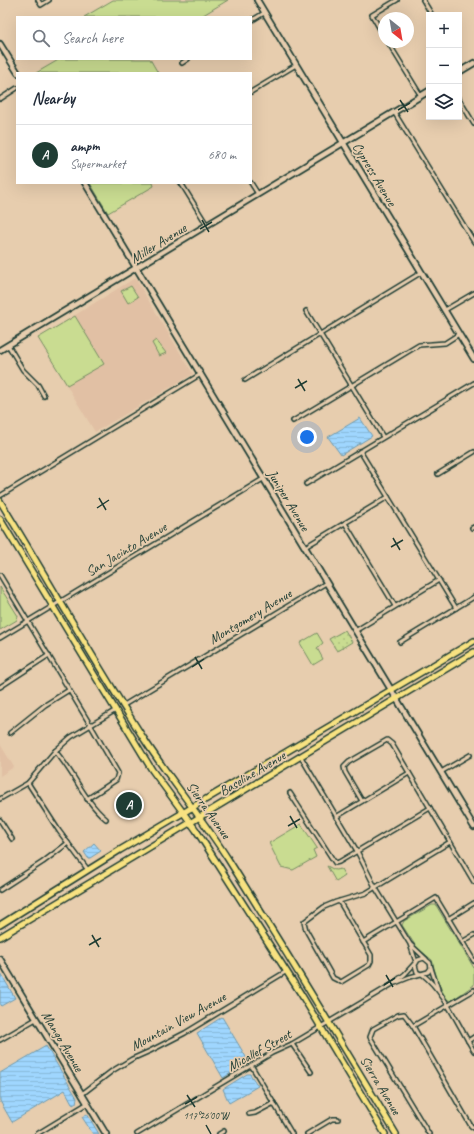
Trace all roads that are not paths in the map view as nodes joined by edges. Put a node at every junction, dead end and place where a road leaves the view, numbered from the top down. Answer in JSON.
{"nodes":[{"id":1,"x":38,"y":0,"type":"edge"},
{"id":2,"x":49,"y":0,"type":"edge"},
{"id":3,"x":257,"y":0,"type":"edge"},
{"id":4,"x":396,"y":0,"type":"edge"},
{"id":5,"x":423,"y":0,"type":"edge"},
{"id":6,"x":430,"y":12,"type":"edge"},
{"id":7,"x":264,"y":13,"type":"junction"},
{"id":8,"x":252,"y":20,"type":"edge"},
{"id":9,"x":378,"y":26,"type":"edge"},
{"id":10,"x":0,"y":44,"type":"edge"},
{"id":11,"x":392,"y":48,"type":"edge"},
{"id":12,"x":186,"y":60,"type":"edge"},
{"id":13,"x":182,"y":63,"type":"dead end"},
{"id":14,"x":474,"y":63,"type":"edge"},
{"id":15,"x":296,"y":65,"type":"junction"},
{"id":16,"x":462,"y":70,"type":"edge"},
{"id":17,"x":17,"y":72,"type":"edge"},
{"id":18,"x":16,"y":89,"type":"edge"},
{"id":19,"x":252,"y":91,"type":"edge"},
{"id":20,"x":426,"y":93,"type":"edge"},
{"id":21,"x":420,"y":96,"type":"junction"},
{"id":22,"x":0,"y":99,"type":"edge"},
{"id":23,"x":462,"y":104,"type":"edge"},
{"id":24,"x":394,"y":112,"type":"junction"},
{"id":25,"x":474,"y":124,"type":"edge"},
{"id":26,"x":343,"y":143,"type":"junction"},
{"id":27,"x":86,"y":184,"type":"edge"},
{"id":28,"x":182,"y":184,"type":"edge"},
{"id":29,"x":252,"y":184,"type":"edge"},
{"id":30,"x":258,"y":194,"type":"junction"},
{"id":31,"x":207,"y":225,"type":"junction"},
{"id":32,"x":474,"y":242,"type":"edge"},
{"id":33,"x":137,"y":268,"type":"junction"},
{"id":34,"x":422,"y":272,"type":"junction"},
{"id":35,"x":474,"y":293,"type":"edge"},
{"id":36,"x":445,"y":310,"type":"junction"},
{"id":37,"x":306,"y":311,"type":"dead end"},
{"id":38,"x":320,"y":334,"type":"junction"},
{"id":39,"x":459,"y":334,"type":"junction"},
{"id":40,"x":8,"y":345,"type":"junction"},
{"id":41,"x":0,"y":350,"type":"edge"},
{"id":42,"x":474,"y":359,"type":"edge"},
{"id":43,"x":200,"y":374,"type":"junction"},
{"id":44,"x":244,"y":380,"type":"dead end"},
{"id":45,"x":474,"y":383,"type":"edge"},
{"id":46,"x":352,"y":386,"type":"junction"},
{"id":47,"x":44,"y":396,"type":"dead end"},
{"id":48,"x":293,"y":421,"type":"dead end"},
{"id":49,"x":383,"y":437,"type":"junction"},
{"id":50,"x":360,"y":451,"type":"junction"},
{"id":51,"x":474,"y":452,"type":"edge"},
{"id":52,"x":438,"y":474,"type":"dead end"},
{"id":53,"x":263,"y":479,"type":"junction"},
{"id":54,"x":306,"y":484,"type":"dead end"},
{"id":55,"x":0,"y":496,"type":"edge"},
{"id":56,"x":388,"y":497,"type":"junction"},
{"id":57,"x":0,"y":501,"type":"edge"},
{"id":58,"x":0,"y":519,"type":"edge"},
{"id":59,"x":345,"y":523,"type":"junction"},
{"id":60,"x":305,"y":547,"type":"junction"},
{"id":61,"x":0,"y":575,"type":"edge"},
{"id":62,"x":439,"y":580,"type":"junction"},
{"id":63,"x":326,"y":583,"type":"junction"},
{"id":64,"x":474,"y":597,"type":"edge"},
{"id":65,"x":60,"y":601,"type":"junction"},
{"id":66,"x":53,"y":606,"type":"junction"},
{"id":67,"x":395,"y":606,"type":"junction"},
{"id":68,"x":456,"y":608,"type":"junction"},
{"id":69,"x":28,"y":621,"type":"junction"},
{"id":70,"x":355,"y":631,"type":"junction"},
{"id":71,"x":0,"y":638,"type":"edge"},
{"id":72,"x":474,"y":641,"type":"edge"},
{"id":73,"x":400,"y":642,"type":"dead end"},
{"id":74,"x":474,"y":652,"type":"edge"},
{"id":75,"x":49,"y":655,"type":"junction"},
{"id":76,"x":0,"y":687,"type":"edge"},
{"id":77,"x":69,"y":690,"type":"junction"},
{"id":78,"x":391,"y":690,"type":"junction"},
{"id":79,"x":396,"y":700,"type":"junction"},
{"id":80,"x":124,"y":705,"type":"junction"},
{"id":81,"x":116,"y":710,"type":"junction"},
{"id":82,"x":91,"y":725,"type":"junction"},
{"id":83,"x":10,"y":733,"type":"dead end"},
{"id":84,"x":55,"y":751,"type":"junction"},
{"id":85,"x":470,"y":755,"type":"dead end"},
{"id":86,"x":301,"y":757,"type":"junction"},
{"id":87,"x":441,"y":772,"type":"junction"},
{"id":88,"x":409,"y":773,"type":"junction"},
{"id":89,"x":28,"y":782,"type":"junction"},
{"id":90,"x":290,"y":794,"type":"dead end"},
{"id":91,"x":0,"y":799,"type":"edge"},
{"id":92,"x":87,"y":799,"type":"junction"},
{"id":93,"x":362,"y":801,"type":"junction"},
{"id":94,"x":193,"y":808,"type":"junction"},
{"id":95,"x":430,"y":808,"type":"junction"},
{"id":96,"x":183,"y":814,"type":"junction"},
{"id":97,"x":336,"y":817,"type":"junction"},
{"id":98,"x":200,"y":818,"type":"junction"},
{"id":99,"x":106,"y":819,"type":"dead end"},
{"id":100,"x":0,"y":820,"type":"edge"},
{"id":101,"x":191,"y":824,"type":"junction"},
{"id":102,"x":473,"y":824,"type":"edge"},
{"id":103,"x":12,"y":839,"type":"dead end"},
{"id":104,"x":450,"y":842,"type":"junction"},
{"id":105,"x":68,"y":843,"type":"junction"},
{"id":106,"x":357,"y":851,"type":"junction"},
{"id":107,"x":88,"y":870,"type":"junction"},
{"id":108,"x":474,"y":882,"type":"edge"},
{"id":109,"x":375,"y":887,"type":"junction"},
{"id":110,"x":0,"y":890,"type":"edge"},
{"id":111,"x":339,"y":901,"type":"junction"},
{"id":112,"x":474,"y":903,"type":"edge"},
{"id":113,"x":448,"y":919,"type":"junction"},
{"id":114,"x":397,"y":921,"type":"junction"},
{"id":115,"x":0,"y":925,"type":"edge"},
{"id":116,"x":474,"y":935,"type":"edge"},
{"id":117,"x":0,"y":937,"type":"edge"},
{"id":118,"x":363,"y":942,"type":"junction"},
{"id":119,"x":462,"y":942,"type":"junction"},
{"id":120,"x":410,"y":944,"type":"junction"},
{"id":121,"x":0,"y":959,"type":"edge"},
{"id":122,"x":427,"y":959,"type":"junction"},
{"id":123,"x":474,"y":961,"type":"edge"},
{"id":124,"x":416,"y":962,"type":"junction"},
{"id":125,"x":431,"y":965,"type":"junction"},
{"id":126,"x":287,"y":971,"type":"junction"},
{"id":127,"x":422,"y":974,"type":"junction"},
{"id":128,"x":391,"y":985,"type":"junction"},
{"id":129,"x":474,"y":990,"type":"edge"},
{"id":130,"x":439,"y":993,"type":"junction"},
{"id":131,"x":447,"y":1006,"type":"junction"},
{"id":132,"x":37,"y":1019,"type":"junction"},
{"id":133,"x":329,"y":1022,"type":"junction"},
{"id":134,"x":413,"y":1026,"type":"junction"},
{"id":135,"x":321,"y":1027,"type":"junction"},
{"id":136,"x":474,"y":1037,"type":"edge"},
{"id":137,"x":0,"y":1040,"type":"edge"},
{"id":138,"x":468,"y":1041,"type":"junction"},
{"id":139,"x":292,"y":1044,"type":"junction"},
{"id":140,"x":474,"y":1051,"type":"edge"},
{"id":141,"x":251,"y":1065,"type":"junction"},
{"id":142,"x":311,"y":1072,"type":"dead end"},
{"id":143,"x":82,"y":1094,"type":"junction"},
{"id":144,"x":88,"y":1103,"type":"junction"},
{"id":145,"x":274,"y":1103,"type":"junction"},
{"id":146,"x":250,"y":1114,"type":"dead end"},
{"id":147,"x":338,"y":1119,"type":"dead end"},
{"id":148,"x":474,"y":1128,"type":"edge"},
{"id":149,"x":224,"y":1131,"type":"dead end"},
{"id":150,"x":37,"y":1134,"type":"edge"},
{"id":151,"x":106,"y":1134,"type":"edge"},
{"id":152,"x":137,"y":1134,"type":"edge"},
{"id":153,"x":219,"y":1134,"type":"edge"},
{"id":154,"x":292,"y":1134,"type":"edge"},
{"id":155,"x":307,"y":1134,"type":"edge"},
{"id":156,"x":385,"y":1134,"type":"edge"},
{"id":157,"x":396,"y":1134,"type":"edge"},
{"id":158,"x":429,"y":1134,"type":"edge"}],
"edges":[{"from":1,"to":2,"type":"street"},
{"from":3,"to":7,"type":"street","name":"Cypress Avenue"},
{"from":4,"to":9,"type":"street"},
{"from":5,"to":6,"type":"street"},
{"from":7,"to":8,"type":"street"},
{"from":7,"to":15,"type":"street","name":"Cypress Avenue"},
{"from":10,"to":17,"type":"street"},
{"from":11,"to":21,"type":"street"},
{"from":12,"to":13,"type":"street"},
{"from":14,"to":16,"type":"street"},
{"from":15,"to":19,"type":"street"},
{"from":15,"to":26,"type":"street","name":"Cypress Avenue"},
{"from":18,"to":22,"type":"street"},
{"from":20,"to":21,"type":"street","name":"Miller Avenue"},
{"from":21,"to":24,"type":"street","name":"Miller Avenue"},
{"from":23,"to":25,"type":"street"},
{"from":24,"to":26,"type":"street","name":"Miller Avenue"},
{"from":24,"to":32,"type":"street"},
{"from":26,"to":30,"type":"street","name":"Miller Avenue"},
{"from":26,"to":34,"type":"street","name":"Cypress Avenue"},
{"from":27,"to":33,"type":"street","name":"Juniper Avenue"},
{"from":28,"to":31,"type":"street"},
{"from":29,"to":30,"type":"street"},
{"from":30,"to":31,"type":"street","name":"Miller Avenue"},
{"from":31,"to":33,"type":"street","name":"Miller Avenue"},
{"from":33,"to":40,"type":"street","name":"Miller Avenue"},
{"from":33,"to":43,"type":"street","name":"Juniper Avenue"},
{"from":34,"to":36,"type":"street","name":"Cypress Avenue"},
{"from":34,"to":38,"type":"street"},
{"from":35,"to":36,"type":"street"},
{"from":36,"to":39,"type":"street","name":"Cypress Avenue"},
{"from":37,"to":38,"type":"street"},
{"from":38,"to":44,"type":"street"},
{"from":38,"to":46,"type":"street"},
{"from":39,"to":42,"type":"street","name":"Cypress Avenue"},
{"from":39,"to":46,"type":"street"},
{"from":40,"to":41,"type":"street","name":"Miller Avenue"},
{"from":40,"to":47,"type":"street"},
{"from":43,"to":53,"type":"street","name":"Juniper Avenue"},
{"from":43,"to":55,"type":"street"},
{"from":45,"to":49,"type":"street"},
{"from":46,"to":48,"type":"street"},
{"from":46,"to":49,"type":"street"},
{"from":49,"to":50,"type":"street"},
{"from":50,"to":54,"type":"street"},
{"from":50,"to":56,"type":"street"},
{"from":51,"to":52,"type":"street"},
{"from":53,"to":60,"type":"street","name":"Juniper Avenue"},
{"from":53,"to":65,"type":"street","name":"San Jacinto Avenue"},
{"from":56,"to":59,"type":"street"},
{"from":56,"to":62,"type":"street"},
{"from":57,"to":65,"type":"main road","name":"Sierra Avenue"},
{"from":58,"to":66,"type":"main road","name":"Sierra Avenue"},
{"from":59,"to":60,"type":"street"},
{"from":59,"to":67,"type":"street"},
{"from":60,"to":63,"type":"street","name":"Juniper Avenue"},
{"from":61,"to":69,"type":"street"},
{"from":62,"to":67,"type":"street"},
{"from":62,"to":68,"type":"street"},
{"from":63,"to":70,"type":"street","name":"Juniper Avenue"},
{"from":63,"to":80,"type":"street","name":"Montgomery Avenue"},
{"from":64,"to":68,"type":"street"},
{"from":65,"to":66,"type":"street","name":"San Jacinto Avenue"},
{"from":65,"to":80,"type":"main road","name":"Sierra Avenue"},
{"from":66,"to":69,"type":"street","name":"San Jacinto Avenue"},
{"from":66,"to":81,"type":"main road","name":"Sierra Avenue"},
{"from":67,"to":70,"type":"street"},
{"from":68,"to":73,"type":"street"},
{"from":69,"to":71,"type":"street","name":"San Jacinto Avenue"},
{"from":69,"to":75,"type":"street"},
{"from":70,"to":78,"type":"street","name":"Juniper Avenue"},
{"from":72,"to":78,"type":"main road","name":"Baseline Avenue"},
{"from":74,"to":79,"type":"main road","name":"Baseline Avenue"},
{"from":75,"to":76,"type":"street"},
{"from":75,"to":77,"type":"street"},
{"from":77,"to":82,"type":"street"},
{"from":77,"to":83,"type":"street"},
{"from":78,"to":79,"type":"street","name":"Juniper Avenue"},
{"from":78,"to":94,"type":"main road","name":"Baseline Avenue"},
{"from":79,"to":86,"type":"main road","name":"Baseline Avenue"},
{"from":79,"to":87,"type":"street","name":"Juniper Avenue"},
{"from":80,"to":94,"type":"main road","name":"Sierra Avenue"},
{"from":81,"to":82,"type":"street"},
{"from":81,"to":96,"type":"main road","name":"Sierra Avenue"},
{"from":82,"to":84,"type":"street"},
{"from":82,"to":92,"type":"street"},
{"from":84,"to":89,"type":"street"},
{"from":84,"to":92,"type":"street"},
{"from":85,"to":87,"type":"street"},
{"from":86,"to":97,"type":"street"},
{"from":86,"to":98,"type":"main road","name":"Baseline Avenue"},
{"from":87,"to":102,"type":"street","name":"Juniper Avenue"},
{"from":88,"to":93,"type":"street"},
{"from":88,"to":93,"type":"street"},
{"from":88,"to":95,"type":"street"},
{"from":89,"to":91,"type":"street"},
{"from":89,"to":105,"type":"street"},
{"from":90,"to":106,"type":"street"},
{"from":92,"to":99,"type":"street"},
{"from":93,"to":97,"type":"street"},
{"from":94,"to":96,"type":"main road","name":"Baseline Avenue"},
{"from":94,"to":98,"type":"main road","name":"Sierra Avenue"},
{"from":95,"to":104,"type":"street"},
{"from":95,"to":106,"type":"street"},
{"from":96,"to":101,"type":"main road","name":"Sierra Avenue"},
{"from":96,"to":107,"type":"main road","name":"Baseline Avenue"},
{"from":97,"to":106,"type":"street"},
{"from":98,"to":101,"type":"main road","name":"Baseline Avenue"},
{"from":98,"to":133,"type":"main road","name":"Sierra Avenue"},
{"from":100,"to":103,"type":"street"},
{"from":101,"to":117,"type":"main road","name":"Baseline Avenue"},
{"from":101,"to":126,"type":"main road","name":"Sierra Avenue"},
{"from":104,"to":108,"type":"street"},
{"from":104,"to":109,"type":"street"},
{"from":105,"to":107,"type":"street"},
{"from":105,"to":110,"type":"street"},
{"from":106,"to":109,"type":"street"},
{"from":107,"to":115,"type":"main road","name":"Baseline Avenue"},
{"from":109,"to":111,"type":"street"},
{"from":109,"to":114,"type":"street"},
{"from":111,"to":118,"type":"street"},
{"from":111,"to":118,"type":"street"},
{"from":112,"to":113,"type":"street"},
{"from":113,"to":114,"type":"street"},
{"from":113,"to":119,"type":"street"},
{"from":114,"to":118,"type":"street"},
{"from":114,"to":120,"type":"street"},
{"from":116,"to":119,"type":"street"},
{"from":119,"to":123,"type":"street"},
{"from":120,"to":122,"type":"street"},
{"from":120,"to":124,"type":"street"},
{"from":121,"to":132,"type":"street","name":"Mango Avenue"},
{"from":122,"to":124,"type":"street"},
{"from":122,"to":125,"type":"street"},
{"from":124,"to":127,"type":"street"},
{"from":124,"to":128,"type":"street","name":"Micallef Street"},
{"from":125,"to":127,"type":"street"},
{"from":125,"to":130,"type":"street"},
{"from":126,"to":135,"type":"main road","name":"Sierra Avenue"},
{"from":126,"to":143,"type":"street","name":"Mountain View Avenue"},
{"from":127,"to":128,"type":"street","name":"Micallef Street"},
{"from":127,"to":130,"type":"street"},
{"from":128,"to":133,"type":"street","name":"Micallef Street"},
{"from":129,"to":131,"type":"street"},
{"from":130,"to":131,"type":"street"},
{"from":131,"to":134,"type":"street"},
{"from":131,"to":138,"type":"street"},
{"from":132,"to":137,"type":"street"},
{"from":132,"to":143,"type":"street","name":"Mango Avenue"},
{"from":133,"to":135,"type":"street","name":"Micallef Street"},
{"from":133,"to":157,"type":"main road","name":"Sierra Avenue"},
{"from":134,"to":148,"type":"street"},
{"from":134,"to":158,"type":"street"},
{"from":135,"to":139,"type":"street","name":"Micallef Street"},
{"from":135,"to":156,"type":"main road","name":"Sierra Avenue"},
{"from":136,"to":138,"type":"street"},
{"from":138,"to":140,"type":"street"},
{"from":139,"to":141,"type":"street","name":"Micallef Street"},
{"from":139,"to":142,"type":"street"},
{"from":141,"to":145,"type":"street"},
{"from":141,"to":152,"type":"street","name":"Micallef Street"},
{"from":143,"to":144,"type":"street","name":"Mango Avenue"},
{"from":144,"to":150,"type":"street"},
{"from":144,"to":151,"type":"street","name":"Mango Avenue"},
{"from":145,"to":146,"type":"street"},
{"from":145,"to":154,"type":"street"},
{"from":147,"to":155,"type":"street"},
{"from":149,"to":153,"type":"street"}]}
